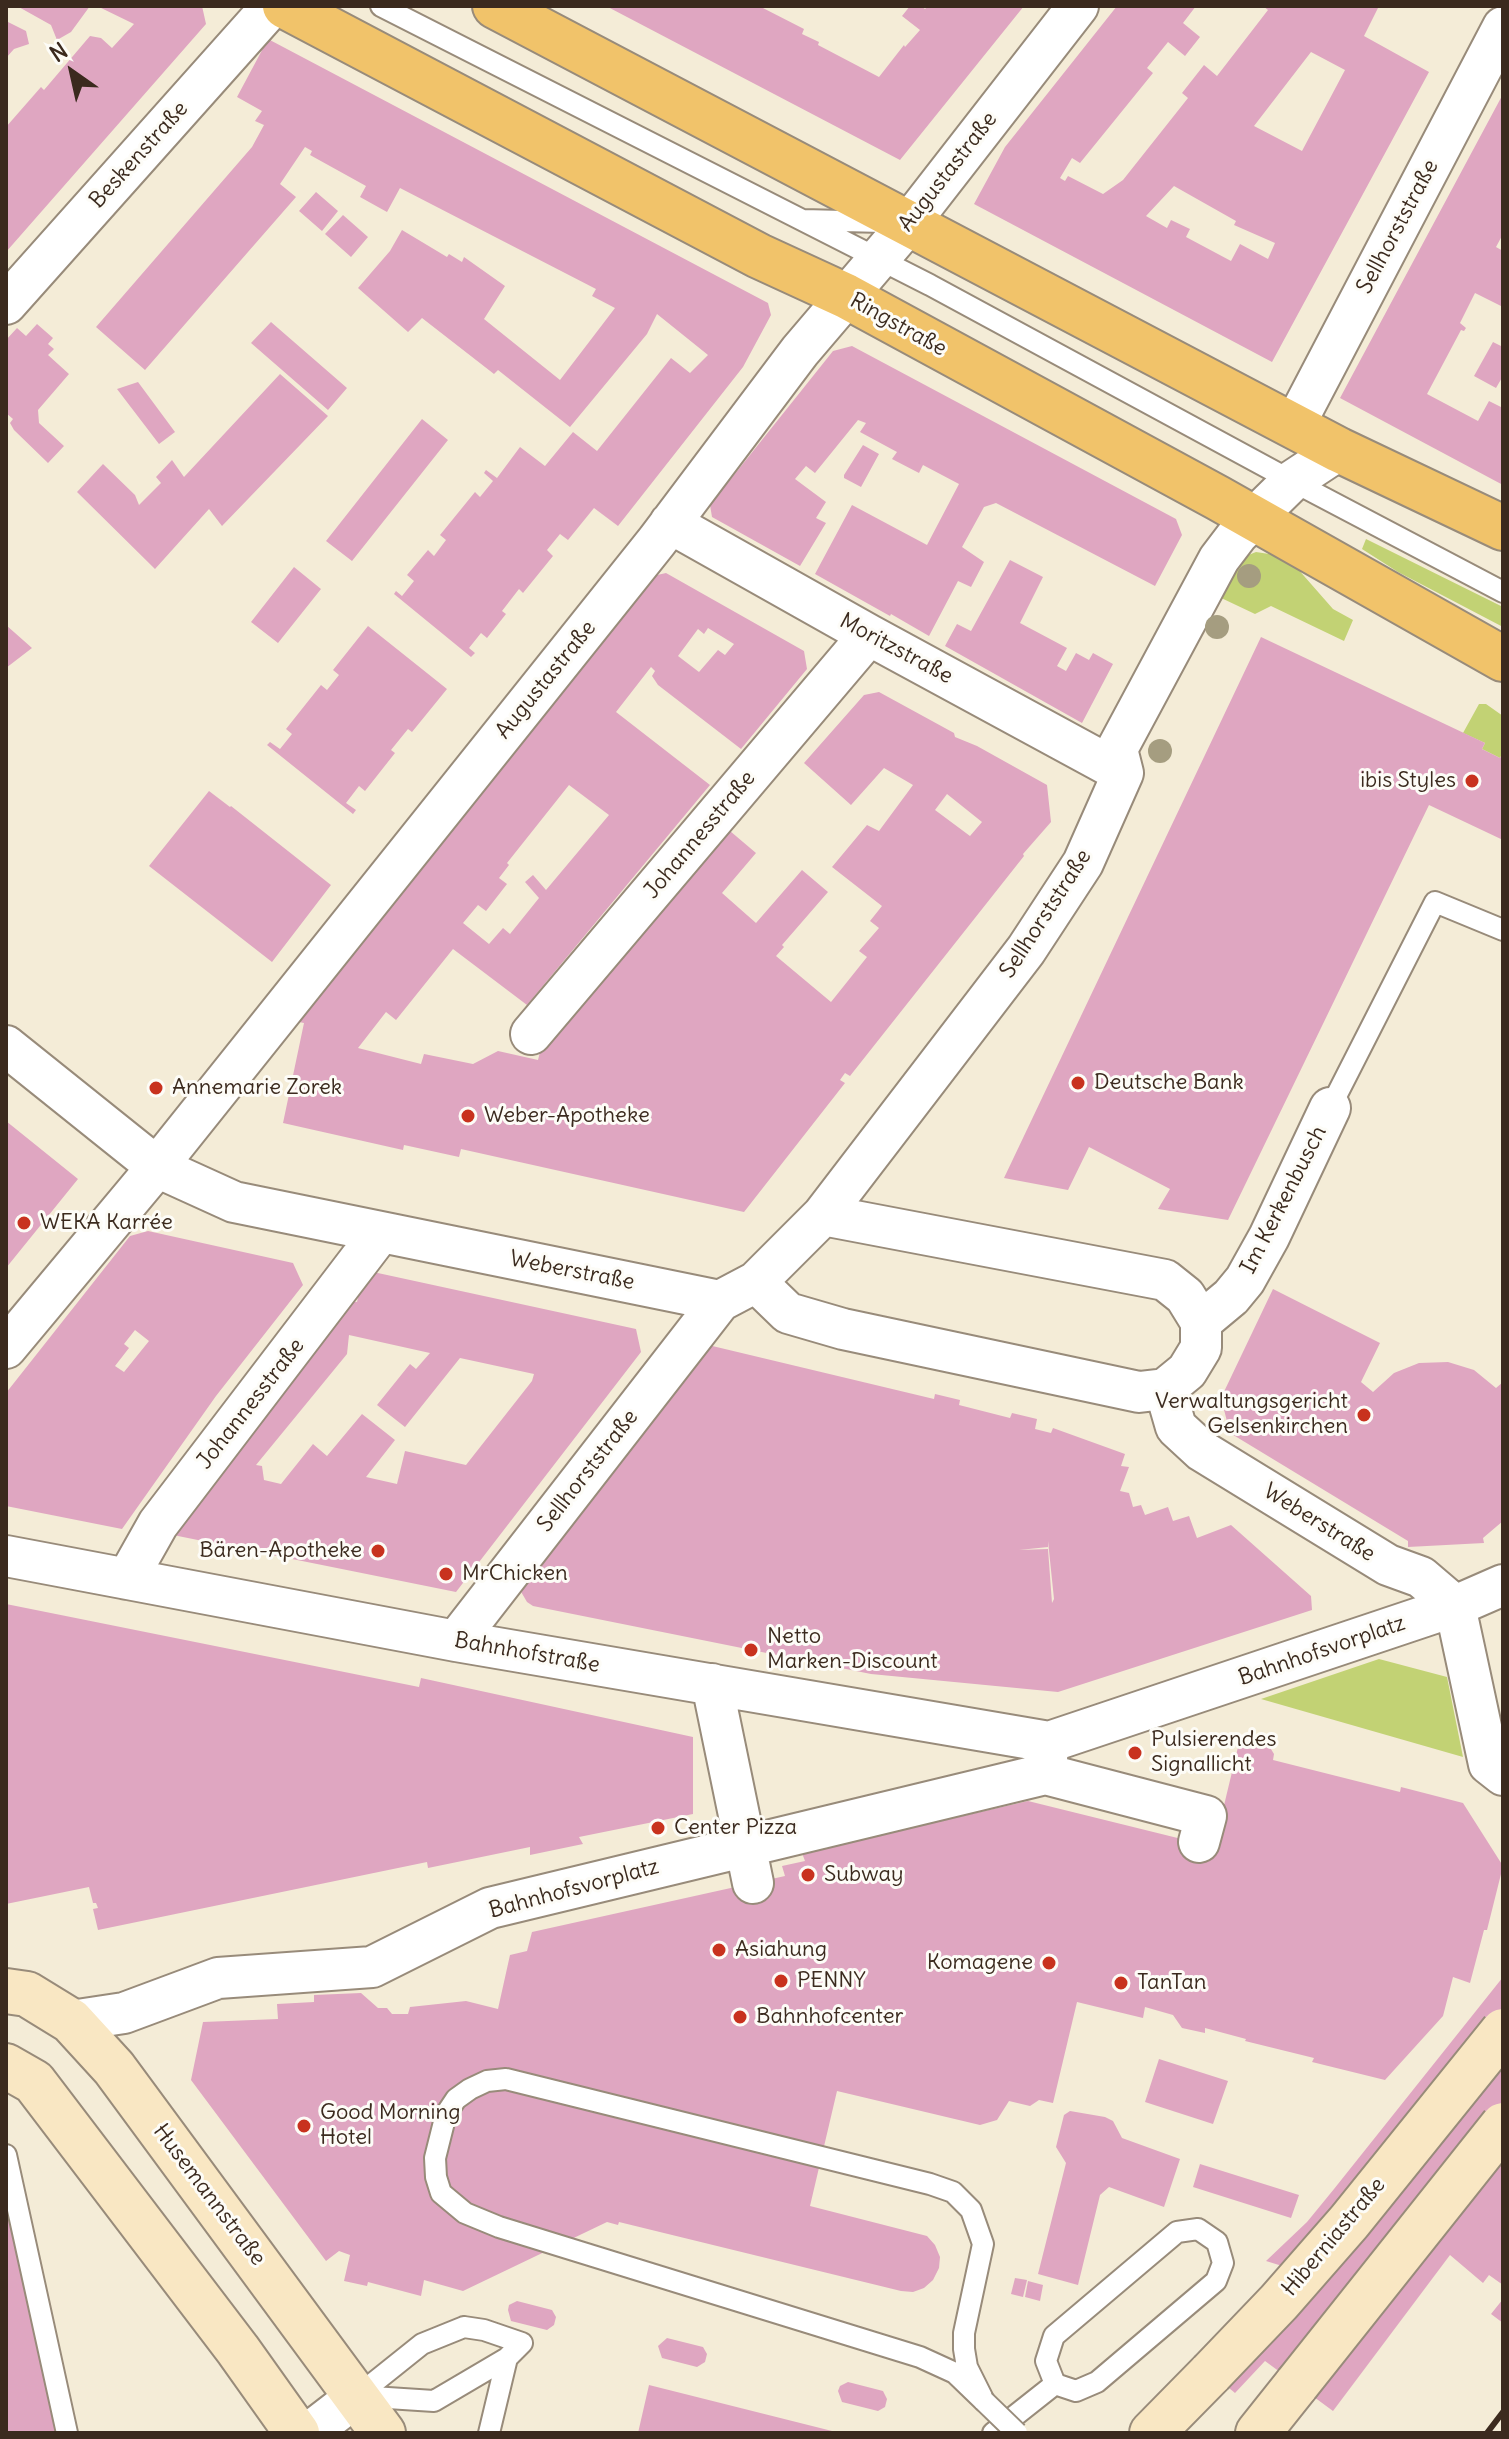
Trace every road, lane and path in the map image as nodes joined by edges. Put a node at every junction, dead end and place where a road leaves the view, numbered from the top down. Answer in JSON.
{"nodes":[{"id":1,"x":272,"y":6,"type":"edge"},
{"id":2,"x":285,"y":6,"type":"edge"},
{"id":3,"x":381,"y":6,"type":"edge"},
{"id":4,"x":495,"y":6,"type":"edge"},
{"id":5,"x":1078,"y":6,"type":"edge"},
{"id":6,"x":1503,"y":27,"type":"edge"},
{"id":7,"x":799,"y":220,"type":"junction"},
{"id":8,"x":910,"y":222,"type":"junction"},
{"id":9,"x":877,"y":260,"type":"junction"},
{"id":10,"x":846,"y":296,"type":"junction"},
{"id":11,"x":6,"y":304,"type":"edge"},
{"id":12,"x":1294,"y":426,"type":"junction"},
{"id":13,"x":1339,"y":450,"type":"junction"},
{"id":14,"x":1292,"y":481,"type":"junction"},
{"id":15,"x":1254,"y":518,"type":"junction"},
{"id":16,"x":670,"y":523,"type":"junction"},
{"id":17,"x":1503,"y":528,"type":"edge"},
{"id":18,"x":1503,"y":592,"type":"edge"},
{"id":19,"x":869,"y":635,"type":"junction"},
{"id":20,"x":1503,"y":659,"type":"edge"},
{"id":21,"x":1123,"y":773,"type":"junction"},
{"id":22,"x":1503,"y":930,"type":"edge"},
{"id":23,"x":531,"y":1034,"type":"dead end"},
{"id":24,"x":6,"y":1046,"type":"edge"},
{"id":25,"x":1330,"y":1108,"type":"joint"},
{"id":26,"x":157,"y":1167,"type":"junction"},
{"id":27,"x":823,"y":1215,"type":"junction"},
{"id":28,"x":380,"y":1233,"type":"junction"},
{"id":29,"x":756,"y":1282,"type":"junction"},
{"id":30,"x":720,"y":1301,"type":"junction"},
{"id":31,"x":1201,"y":1322,"type":"junction"},
{"id":32,"x":6,"y":1348,"type":"edge"},
{"id":33,"x":1165,"y":1389,"type":"junction"},
{"id":34,"x":6,"y":1556,"type":"edge"},
{"id":35,"x":127,"y":1579,"type":"junction"},
{"id":36,"x":1503,"y":1585,"type":"edge"},
{"id":37,"x":1455,"y":1606,"type":"junction"},
{"id":38,"x":456,"y":1641,"type":"junction"},
{"id":39,"x":712,"y":1684,"type":"junction"},
{"id":40,"x":1047,"y":1758,"type":"junction"},
{"id":41,"x":1503,"y":1775,"type":"edge"},
{"id":42,"x":1199,"y":1842,"type":"dead end"},
{"id":43,"x":750,"y":1864,"type":"junction"},
{"id":44,"x":6,"y":1991,"type":"edge"},
{"id":45,"x":71,"y":2021,"type":"junction"},
{"id":46,"x":1503,"y":2031,"type":"edge"},
{"id":47,"x":6,"y":2066,"type":"edge"},
{"id":48,"x":1503,"y":2125,"type":"edge"},
{"id":49,"x":6,"y":2155,"type":"edge"},
{"id":50,"x":507,"y":2358,"type":"junction"},
{"id":51,"x":1055,"y":2384,"type":"junction"},
{"id":52,"x":357,"y":2396,"type":"junction"},
{"id":53,"x":984,"y":2401,"type":"junction"},
{"id":54,"x":67,"y":2433,"type":"edge"},
{"id":55,"x":297,"y":2433,"type":"edge"},
{"id":56,"x":309,"y":2433,"type":"edge"},
{"id":57,"x":383,"y":2433,"type":"edge"},
{"id":58,"x":489,"y":2433,"type":"edge"},
{"id":59,"x":993,"y":2433,"type":"edge"},
{"id":60,"x":1017,"y":2433,"type":"edge"},
{"id":61,"x":1152,"y":2433,"type":"edge"},
{"id":62,"x":1258,"y":2433,"type":"edge"}],
"edges":[{"from":1,"to":11,"type":"street","name":"Beskenstraße"},
{"from":2,"to":10,"type":"main road","name":"Ringstraße"},
{"from":3,"to":7,"type":"lane"},
{"from":4,"to":8,"type":"main road"},
{"from":5,"to":8,"type":"street","name":"Augustastraße"},
{"from":6,"to":12,"type":"street","name":"Sellhorststraße"},
{"from":7,"to":8,"type":"lane"},
{"from":7,"to":9,"type":"lane"},
{"from":8,"to":9,"type":"street","name":"Augustastraße"},
{"from":8,"to":12,"type":"main road"},
{"from":9,"to":10,"type":"street","name":"Augustastraße"},
{"from":9,"to":14,"type":"lane"},
{"from":10,"to":15,"type":"main road","name":"Ringstraße"},
{"from":10,"to":16,"type":"street","name":"Augustastraße"},
{"from":12,"to":13,"type":"main road"},
{"from":13,"to":14,"type":"street","name":"Sellhorststraße"},
{"from":13,"to":17,"type":"main road"},
{"from":14,"to":15,"type":"street","name":"Sellhorststraße"},
{"from":14,"to":18,"type":"lane"},
{"from":15,"to":20,"type":"main road","name":"Ringstraße"},
{"from":15,"to":21,"type":"street","name":"Sellhorststraße"},
{"from":16,"to":19,"type":"street","name":"Moritzstraße"},
{"from":16,"to":26,"type":"street","name":"Augustastraße"},
{"from":19,"to":21,"type":"street","name":"Moritzstraße"},
{"from":19,"to":23,"type":"street","name":"Johannesstraße"},
{"from":21,"to":27,"type":"street","name":"Sellhorststraße"},
{"from":22,"to":25,"type":"lane"},
{"from":24,"to":26,"type":"street","name":"Weberstraße"},
{"from":25,"to":31,"type":"street","name":"Im Kerkenbusch"},
{"from":26,"to":28,"type":"street","name":"Weberstraße"},
{"from":26,"to":32,"type":"street","name":"Augustastraße"},
{"from":27,"to":29,"type":"street","name":"Sellhorststraße"},
{"from":27,"to":31,"type":"street"},
{"from":28,"to":30,"type":"street","name":"Weberstraße"},
{"from":28,"to":35,"type":"street","name":"Johannesstraße"},
{"from":29,"to":30,"type":"street"},
{"from":29,"to":33,"type":"street"},
{"from":30,"to":38,"type":"street","name":"Sellhorststraße"},
{"from":31,"to":33,"type":"street"},
{"from":33,"to":37,"type":"street","name":"Weberstraße"},
{"from":34,"to":35,"type":"street","name":"Bahnhofstraße"},
{"from":35,"to":38,"type":"street","name":"Bahnhofstraße"},
{"from":36,"to":37,"type":"street"},
{"from":37,"to":40,"type":"street","name":"Bahnhofsvorplatz"},
{"from":37,"to":41,"type":"street"},
{"from":38,"to":39,"type":"street","name":"Bahnhofstraße"},
{"from":39,"to":40,"type":"street","name":"Bahnhofstraße"},
{"from":39,"to":43,"type":"street"},
{"from":40,"to":42,"type":"street","name":"Bahnhofsvorplatz"},
{"from":40,"to":43,"type":"street","name":"Bahnhofsvorplatz"},
{"from":43,"to":45,"type":"street","name":"Bahnhofsvorplatz"},
{"from":44,"to":45,"type":"main road","name":"Husemannstraße"},
{"from":45,"to":52,"type":"main road","name":"Husemannstraße"},
{"from":46,"to":61,"type":"main road","name":"Hiberniastraße","bridge":true},
{"from":47,"to":55,"type":"main road"},
{"from":48,"to":62,"type":"main road","bridge":true},
{"from":49,"to":54,"type":"lane"},
{"from":50,"to":52,"type":"lane"},
{"from":50,"to":52,"type":"lane"},
{"from":50,"to":58,"type":"lane"},
{"from":51,"to":51,"type":"lane"},
{"from":51,"to":59,"type":"lane"},
{"from":52,"to":56,"type":"street"},
{"from":52,"to":57,"type":"main road","name":"Husemannstraße"},
{"from":53,"to":53,"type":"lane"},
{"from":53,"to":60,"type":"lane","bridge":true}]}
